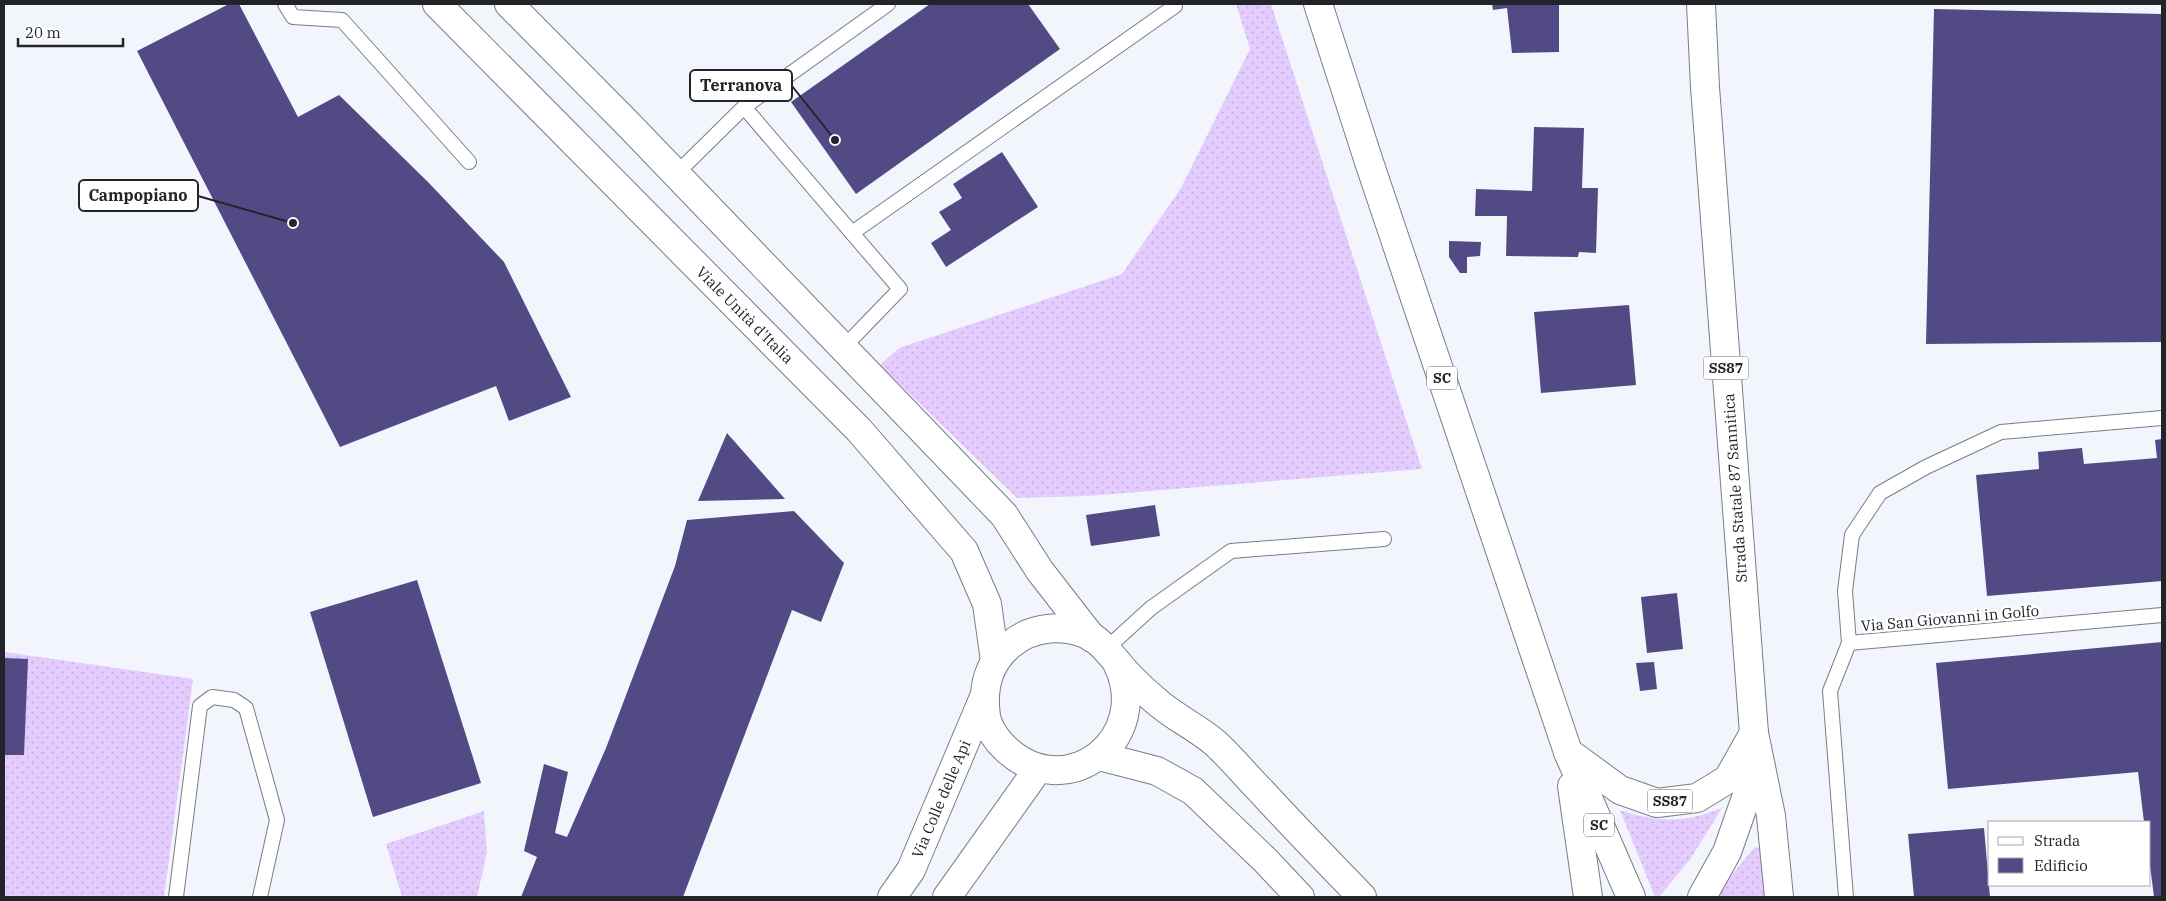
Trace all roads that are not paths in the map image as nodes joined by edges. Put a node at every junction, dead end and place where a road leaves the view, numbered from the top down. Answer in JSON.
{"nodes":[{"id":1,"x":285,"y":4,"type":"edge"},
{"id":2,"x":437,"y":4,"type":"edge"},
{"id":3,"x":509,"y":4,"type":"edge"},
{"id":4,"x":888,"y":4,"type":"edge"},
{"id":5,"x":1174,"y":4,"type":"edge"},
{"id":6,"x":1318,"y":4,"type":"edge"},
{"id":7,"x":1701,"y":4,"type":"edge"},
{"id":8,"x":744,"y":107,"type":"junction"},
{"id":9,"x":469,"y":162,"type":"dead end"},
{"id":10,"x":675,"y":175,"type":"junction"},
{"id":11,"x":852,"y":233,"type":"junction"},
{"id":12,"x":843,"y":348,"type":"junction"},
{"id":13,"x":2162,"y":418,"type":"edge"},
{"id":14,"x":1384,"y":539,"type":"dead end"},
{"id":15,"x":2162,"y":615,"type":"edge"},
{"id":16,"x":1849,"y":643,"type":"junction"},
{"id":17,"x":1105,"y":650,"type":"junction"},
{"id":18,"x":995,"y":661,"type":"junction"},
{"id":19,"x":984,"y":697,"type":"junction"},
{"id":20,"x":1754,"y":733,"type":"junction"},
{"id":21,"x":1568,"y":752,"type":"junction"},
{"id":22,"x":1099,"y":756,"type":"junction"},
{"id":23,"x":1038,"y":769,"type":"junction"},
{"id":24,"x":176,"y":897,"type":"edge"},
{"id":25,"x":260,"y":897,"type":"edge"},
{"id":26,"x":892,"y":897,"type":"edge"},
{"id":27,"x":947,"y":897,"type":"edge"},
{"id":28,"x":1300,"y":897,"type":"edge"},
{"id":29,"x":1362,"y":897,"type":"edge"},
{"id":30,"x":1588,"y":897,"type":"edge"},
{"id":31,"x":1631,"y":897,"type":"edge"},
{"id":32,"x":1702,"y":897,"type":"edge"},
{"id":33,"x":1779,"y":897,"type":"edge"},
{"id":34,"x":1846,"y":897,"type":"edge"}],
"edges":[{"from":1,"to":9,"type":"lane"},
{"from":2,"to":18,"type":"main road","name":"Viale Unità d'Italia"},
{"from":3,"to":10,"type":"main road"},
{"from":4,"to":8,"type":"lane"},
{"from":5,"to":11,"type":"lane"},
{"from":6,"to":21,"type":"main road","number":"SC"},
{"from":7,"to":20,"type":"main road","name":"Strada Statale 87 Sannitica","number":"SS87"},
{"from":8,"to":10,"type":"lane"},
{"from":8,"to":11,"type":"lane"},
{"from":10,"to":12,"type":"main road"},
{"from":11,"to":12,"type":"lane"},
{"from":12,"to":17,"type":"main road"},
{"from":13,"to":16,"type":"lane"},
{"from":14,"to":17,"type":"lane"},
{"from":15,"to":16,"type":"lane","name":"Via San Giovanni in Golfo"},
{"from":16,"to":34,"type":"lane","name":"Via San Giovanni in Golfo"},
{"from":17,"to":18,"type":"main road"},
{"from":17,"to":22,"type":"main road"},
{"from":17,"to":29,"type":"main road"},
{"from":18,"to":19,"type":"main road"},
{"from":19,"to":23,"type":"main road"},
{"from":19,"to":26,"type":"main road","name":"Via Colle delle Api"},
{"from":20,"to":21,"type":"main road","number":"SS87"},
{"from":20,"to":32,"type":"main road","name":"Strada Statale 87 Sannitica","number":"SS87"},
{"from":20,"to":33,"type":"main road","name":"Strada Statale 87 Sannitica","number":"SS87"},
{"from":21,"to":30,"type":"main road","number":"SC"},
{"from":21,"to":31,"type":"main road","number":"SC"},
{"from":22,"to":23,"type":"main road"},
{"from":22,"to":28,"type":"main road"},
{"from":23,"to":27,"type":"main road"},
{"from":24,"to":25,"type":"lane"}]}
